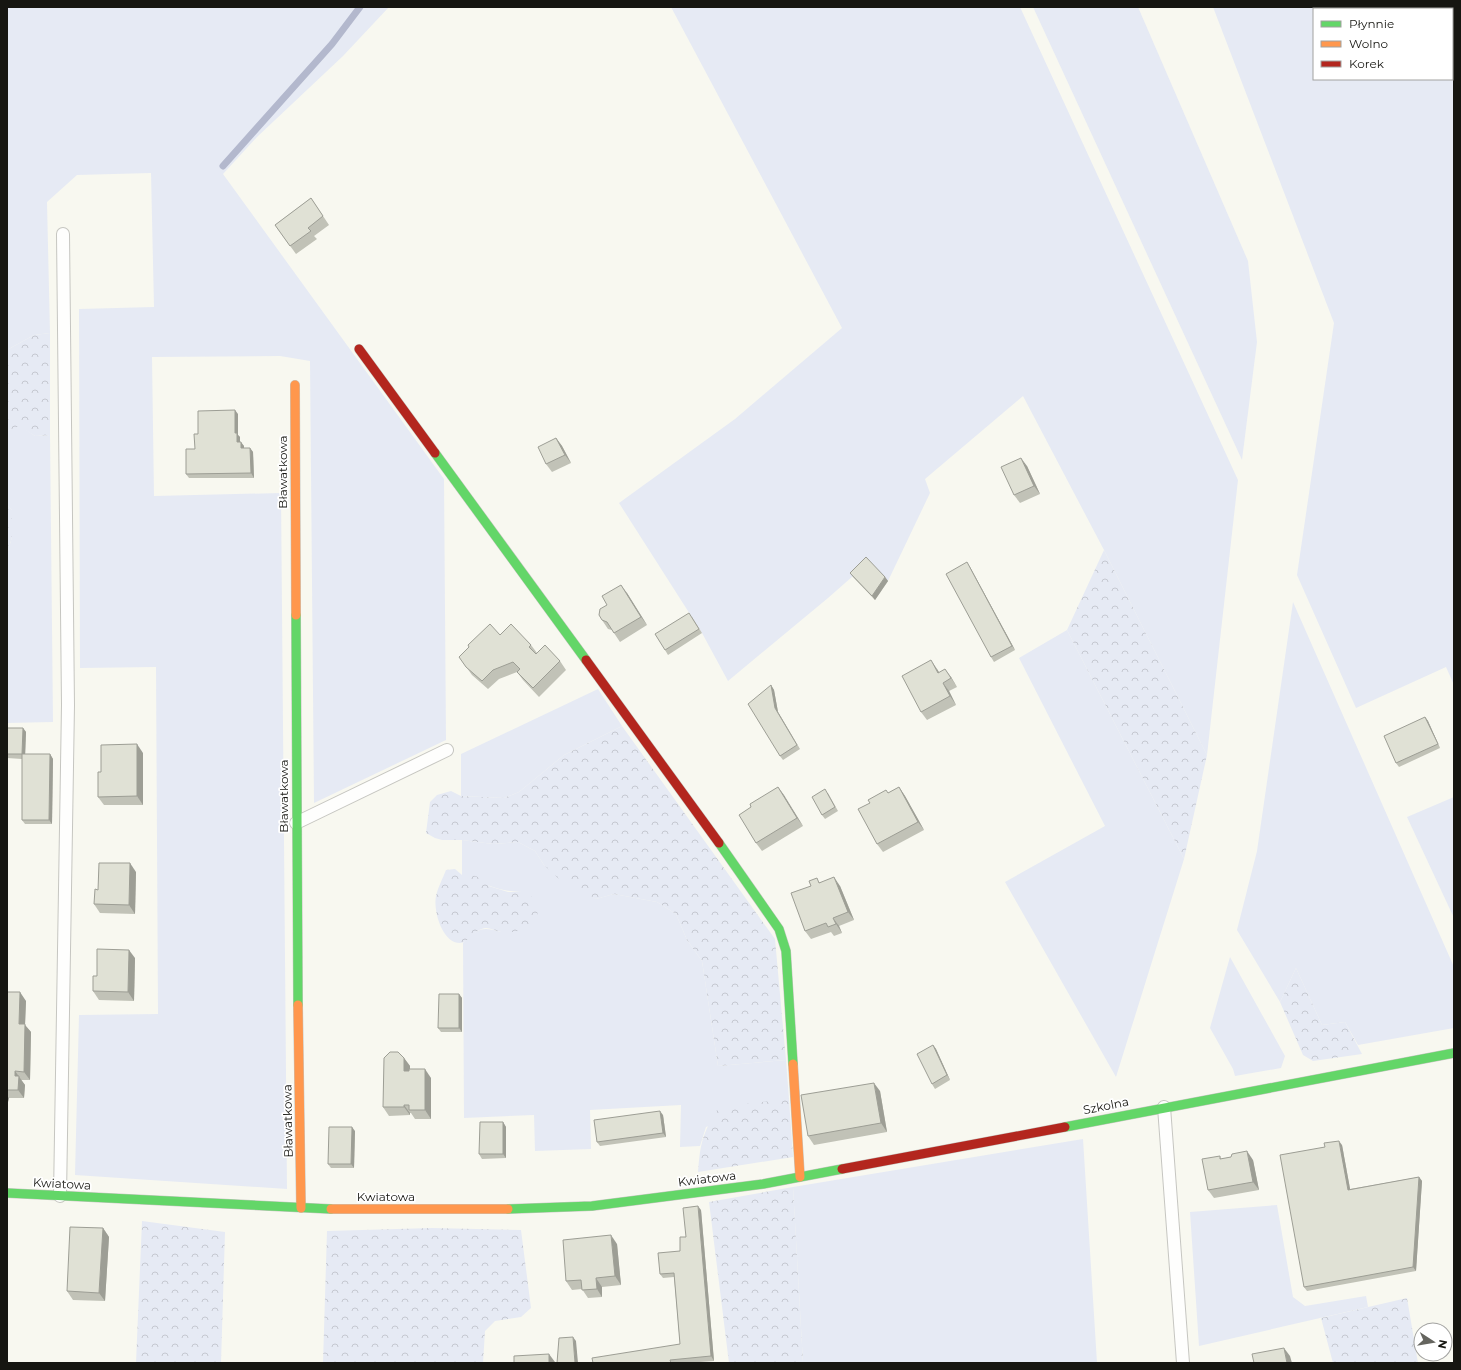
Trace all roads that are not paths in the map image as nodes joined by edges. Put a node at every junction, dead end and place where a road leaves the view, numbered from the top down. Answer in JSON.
{"nodes":[{"id":1,"x":63,"y":234,"type":"dead end"},
{"id":2,"x":359,"y":349,"type":"dead end"},
{"id":3,"x":295,"y":385,"type":"dead end"},
{"id":4,"x":447,"y":750,"type":"dead end"},
{"id":5,"x":296,"y":823,"type":"junction"},
{"id":6,"x":1454,"y":1053,"type":"edge"},
{"id":7,"x":1164,"y":1107,"type":"junction"},
{"id":8,"x":800,"y":1177,"type":"junction"},
{"id":9,"x":763,"y":1184,"type":"joint"},
{"id":10,"x":7,"y":1193,"type":"edge"},
{"id":11,"x":60,"y":1196,"type":"junction"},
{"id":12,"x":301,"y":1208,"type":"junction"},
{"id":13,"x":1183,"y":1363,"type":"edge"}],
"edges":[{"from":1,"to":11,"type":"lane"},
{"from":2,"to":8,"type":"street"},
{"from":3,"to":5,"type":"street","name":"Bławatkowa"},
{"from":4,"to":5,"type":"lane"},
{"from":5,"to":12,"type":"street","name":"Bławatkowa"},
{"from":6,"to":7,"type":"street","name":"Szkolna"},
{"from":7,"to":8,"type":"street","name":"Szkolna"},
{"from":7,"to":13,"type":"lane"},
{"from":8,"to":9,"type":"street","name":"Szkolna"},
{"from":9,"to":12,"type":"street","name":"Kwiatowa"},
{"from":10,"to":11,"type":"street","name":"Kwiatowa"},
{"from":11,"to":12,"type":"street","name":"Kwiatowa"}]}
